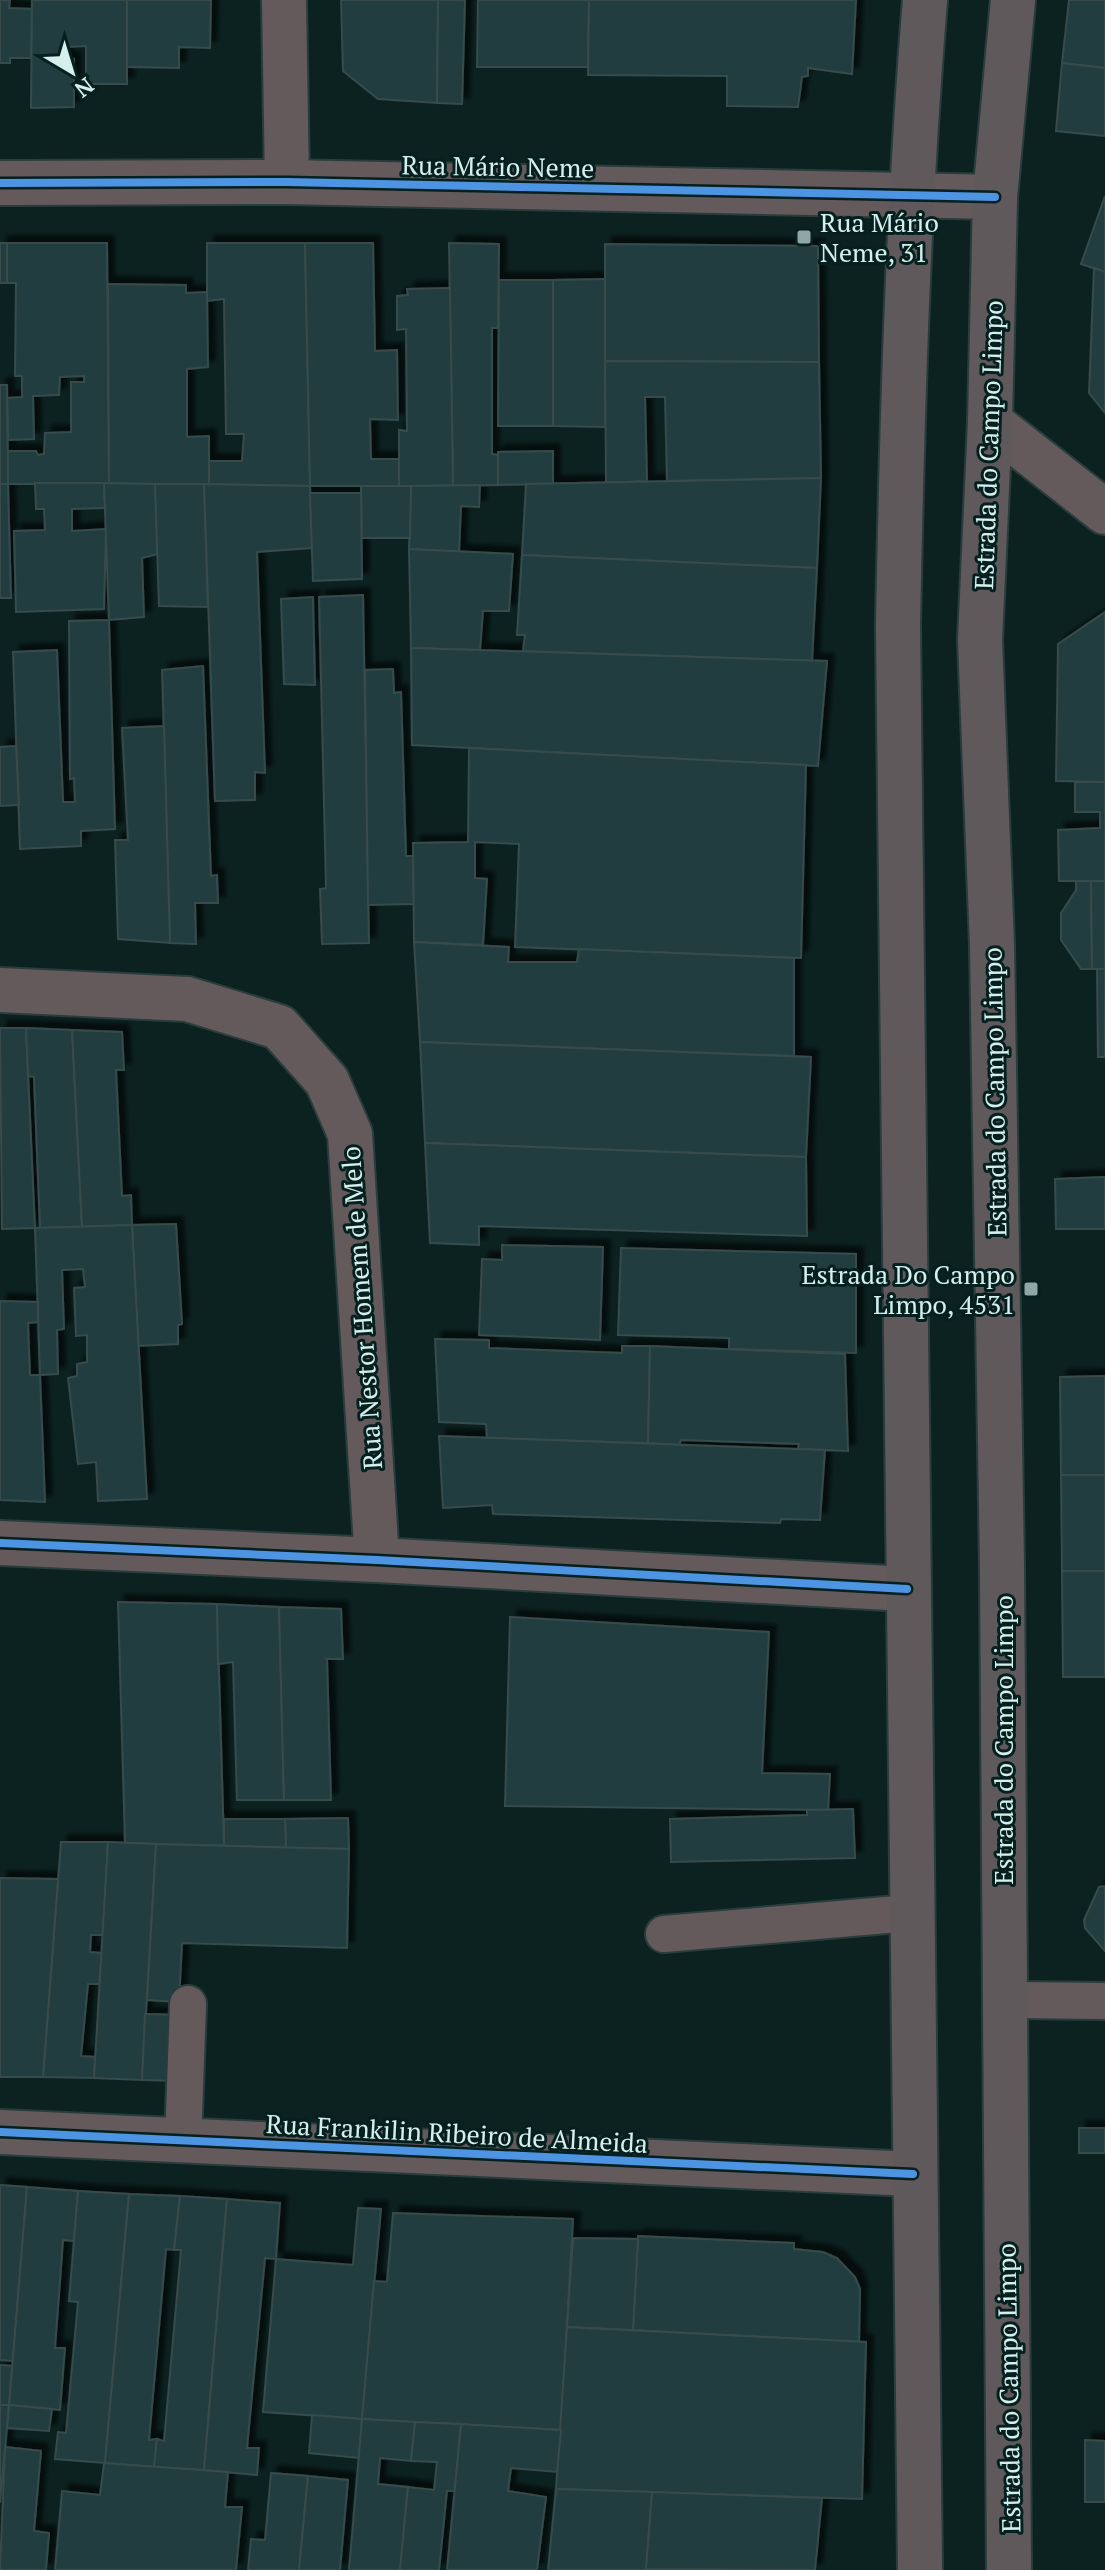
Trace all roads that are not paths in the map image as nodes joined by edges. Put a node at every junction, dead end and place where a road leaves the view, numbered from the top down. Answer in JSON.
{"nodes":[{"id":1,"x":284,"y":0,"type":"edge"},
{"id":2,"x":925,"y":0,"type":"edge"},
{"id":3,"x":1013,"y":0,"type":"edge"},
{"id":4,"x":287,"y":182,"type":"junction"},
{"id":5,"x":0,"y":183,"type":"edge"},
{"id":6,"x":910,"y":194,"type":"junction"},
{"id":7,"x":995,"y":197,"type":"junction"},
{"id":8,"x":990,"y":422,"type":"junction"},
{"id":9,"x":1105,"y":512,"type":"edge"},
{"id":10,"x":0,"y":990,"type":"edge"},
{"id":11,"x":0,"y":1543,"type":"edge"},
{"id":12,"x":377,"y":1560,"type":"junction"},
{"id":13,"x":907,"y":1589,"type":"junction"},
{"id":14,"x":910,"y":1913,"type":"junction"},
{"id":15,"x":664,"y":1934,"type":"dead end"},
{"id":16,"x":1004,"y":2000,"type":"junction"},
{"id":17,"x":1105,"y":2001,"type":"edge"},
{"id":18,"x":188,"y":2004,"type":"dead end"},
{"id":19,"x":0,"y":2132,"type":"edge"},
{"id":20,"x":183,"y":2141,"type":"junction"},
{"id":21,"x":913,"y":2174,"type":"junction"},
{"id":22,"x":920,"y":2570,"type":"edge"},
{"id":23,"x":1009,"y":2570,"type":"edge"}],
"edges":[{"from":1,"to":4,"type":"street"},
{"from":2,"to":6,"type":"main road"},
{"from":3,"to":7,"type":"main road","name":"Estrada do Campo Limpo"},
{"from":4,"to":5,"type":"street","name":"Rua Mário Neme"},
{"from":4,"to":6,"type":"street","name":"Rua Mário Neme"},
{"from":6,"to":7,"type":"street","name":"Rua Mário Neme"},
{"from":6,"to":13,"type":"main road"},
{"from":7,"to":8,"type":"main road","name":"Estrada do Campo Limpo"},
{"from":8,"to":9,"type":"street"},
{"from":8,"to":16,"type":"main road","name":"Estrada do Campo Limpo"},
{"from":10,"to":12,"type":"street","name":"Rua Nestor Homem de Melo"},
{"from":11,"to":12,"type":"street"},
{"from":12,"to":13,"type":"street"},
{"from":13,"to":14,"type":"main road"},
{"from":14,"to":15,"type":"lane"},
{"from":14,"to":21,"type":"main road"},
{"from":16,"to":17,"type":"lane"},
{"from":16,"to":23,"type":"main road","name":"Estrada do Campo Limpo"},
{"from":18,"to":20,"type":"lane"},
{"from":19,"to":20,"type":"street","name":"Rua Frankilin Ribeiro de Almeida"},
{"from":20,"to":21,"type":"street","name":"Rua Frankilin Ribeiro de Almeida"},
{"from":21,"to":22,"type":"main road"}]}
